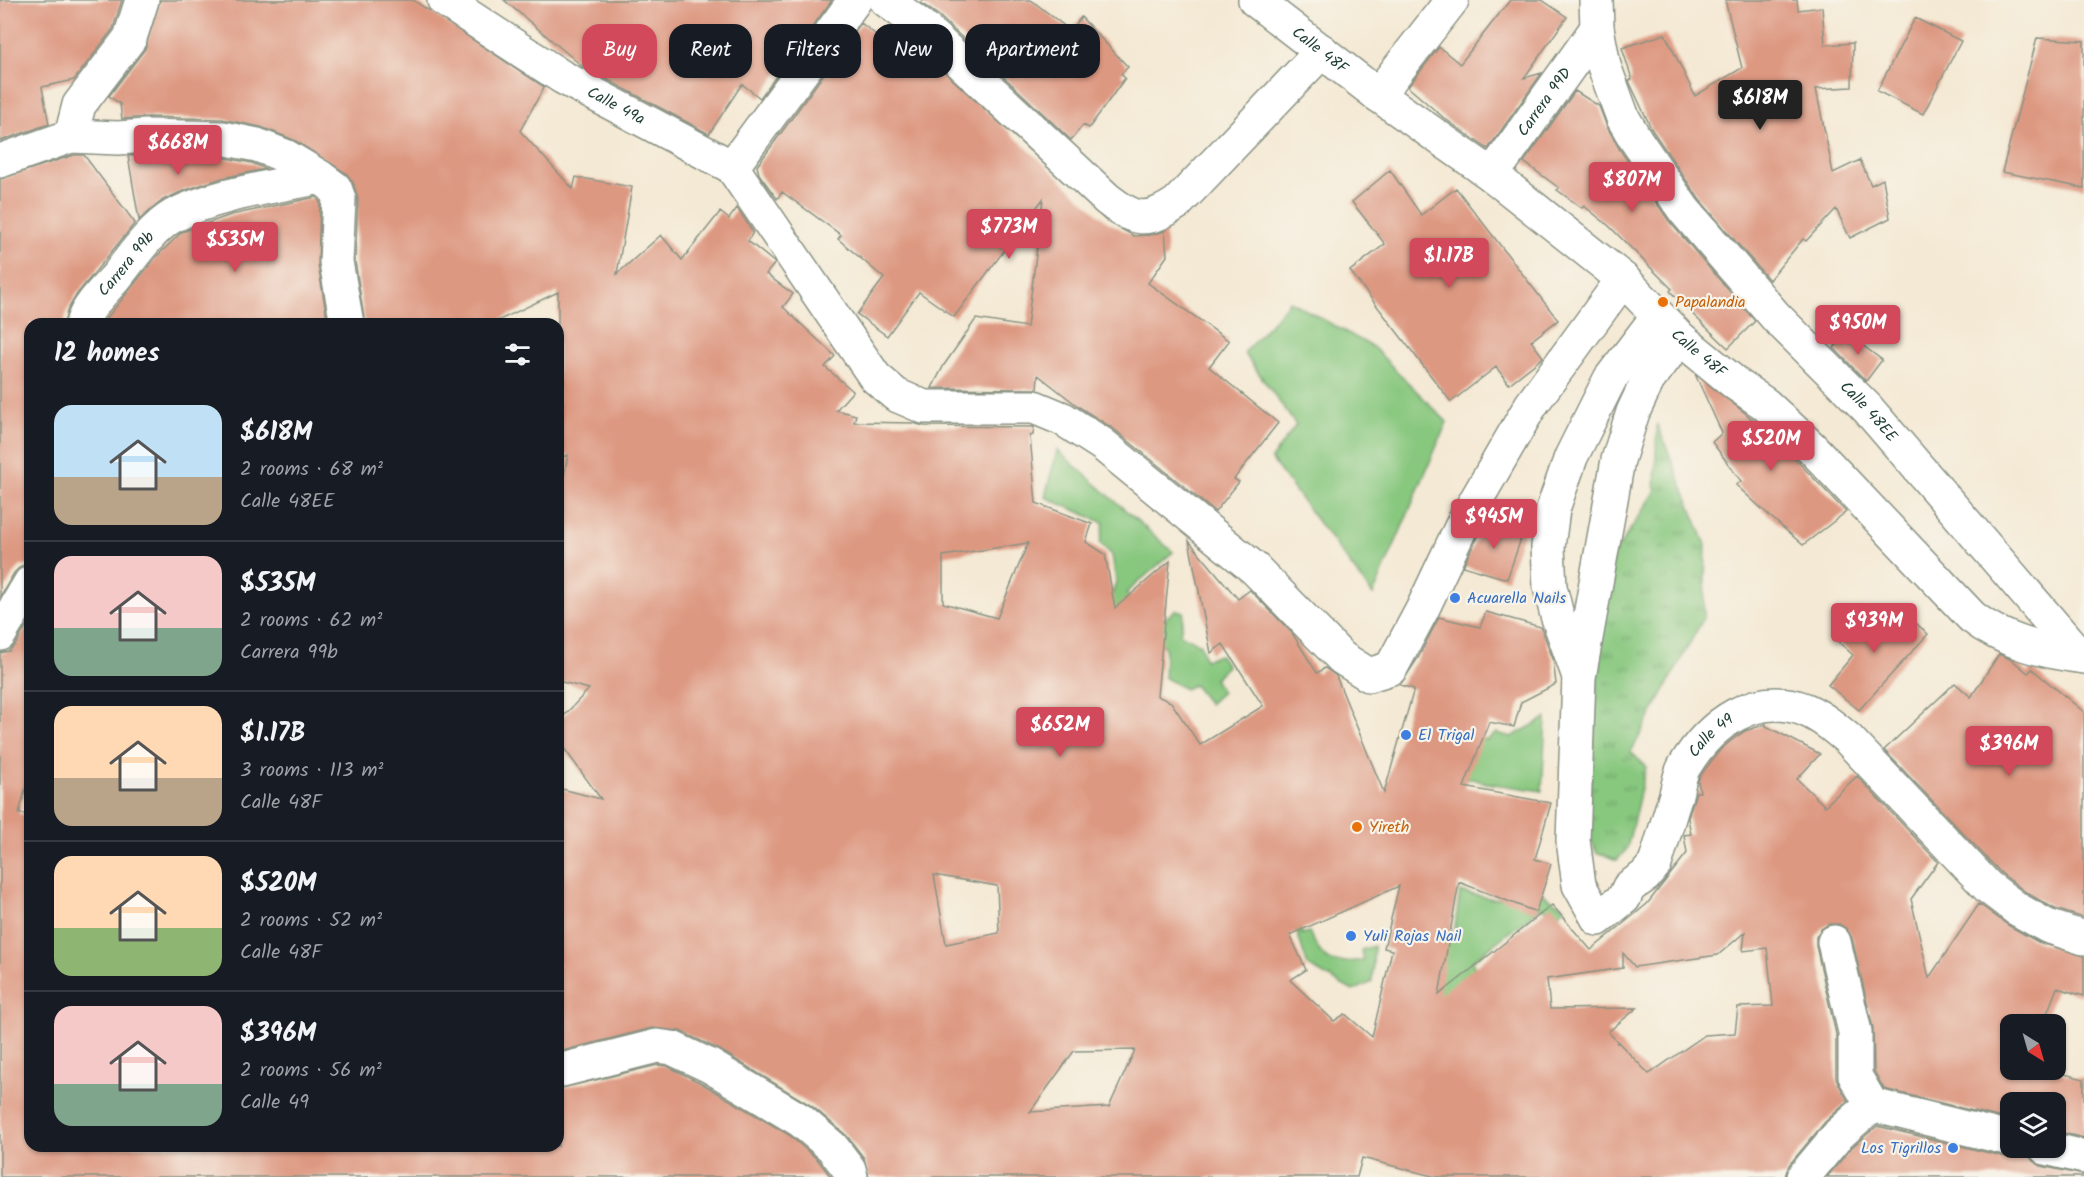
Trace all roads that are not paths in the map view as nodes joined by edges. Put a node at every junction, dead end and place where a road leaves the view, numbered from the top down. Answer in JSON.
{"nodes":[{"id":1,"x":142,"y":0,"type":"edge"},
{"id":2,"x":855,"y":0,"type":"edge"},
{"id":3,"x":886,"y":0,"type":"edge"},
{"id":4,"x":1255,"y":0,"type":"edge"},
{"id":5,"x":1452,"y":0,"type":"edge"},
{"id":6,"x":456,"y":3,"type":"edge"},
{"id":7,"x":1597,"y":14,"type":"edge"},
{"id":8,"x":1322,"y":51,"type":"junction"},
{"id":9,"x":1378,"y":95,"type":"junction"},
{"id":10,"x":71,"y":136,"type":"junction"},
{"id":11,"x":0,"y":161,"type":"edge"},
{"id":12,"x":732,"y":167,"type":"junction"},
{"id":13,"x":1492,"y":175,"type":"junction"},
{"id":14,"x":320,"y":177,"type":"junction"},
{"id":15,"x":1623,"y":279,"type":"junction"},
{"id":16,"x":84,"y":318,"type":"edge"},
{"id":17,"x":346,"y":318,"type":"edge"},
{"id":18,"x":1669,"y":327,"type":"junction"},
{"id":19,"x":24,"y":593,"type":"edge"},
{"id":20,"x":0,"y":634,"type":"edge"},
{"id":21,"x":2082,"y":657,"type":"edge"},
{"id":22,"x":1579,"y":677,"type":"junction"},
{"id":23,"x":2084,"y":938,"type":"edge"},
{"id":24,"x":1834,"y":942,"type":"dead end"},
{"id":25,"x":564,"y":1069,"type":"edge"},
{"id":26,"x":1872,"y":1104,"type":"junction"},
{"id":27,"x":2000,"y":1136,"type":"edge"},
{"id":28,"x":2066,"y":1153,"type":"edge"},
{"id":29,"x":2084,"y":1157,"type":"edge"},
{"id":30,"x":852,"y":1177,"type":"edge"},
{"id":31,"x":1803,"y":1177,"type":"edge"}],
"edges":[{"from":1,"to":10,"type":"street"},
{"from":2,"to":12,"type":"street"},
{"from":3,"to":8,"type":"street"},
{"from":4,"to":8,"type":"street","name":"Calle 48F"},
{"from":5,"to":9,"type":"street"},
{"from":6,"to":12,"type":"street","name":"Calle 49a"},
{"from":7,"to":13,"type":"street","name":"Carrera 99D"},
{"from":7,"to":21,"type":"street","name":"Calle 48EE"},
{"from":8,"to":9,"type":"street","name":"Calle 48F"},
{"from":9,"to":13,"type":"street","name":"Calle 48F"},
{"from":10,"to":11,"type":"street"},
{"from":10,"to":14,"type":"street"},
{"from":12,"to":15,"type":"street"},
{"from":13,"to":15,"type":"street","name":"Calle 48F"},
{"from":14,"to":16,"type":"street","name":"Carrera 99b"},
{"from":14,"to":17,"type":"street"},
{"from":15,"to":18,"type":"street","name":"Calle 48F"},
{"from":18,"to":21,"type":"street","name":"Calle 48F"},
{"from":18,"to":22,"type":"street","name":"Calle 49"},
{"from":18,"to":22,"type":"street","name":"Calle 49"},
{"from":19,"to":20,"type":"street"},
{"from":22,"to":23,"type":"street","name":"Calle 49"},
{"from":24,"to":26,"type":"street"},
{"from":25,"to":30,"type":"street"},
{"from":26,"to":27,"type":"street"},
{"from":26,"to":31,"type":"street"},
{"from":28,"to":29,"type":"street"}]}
